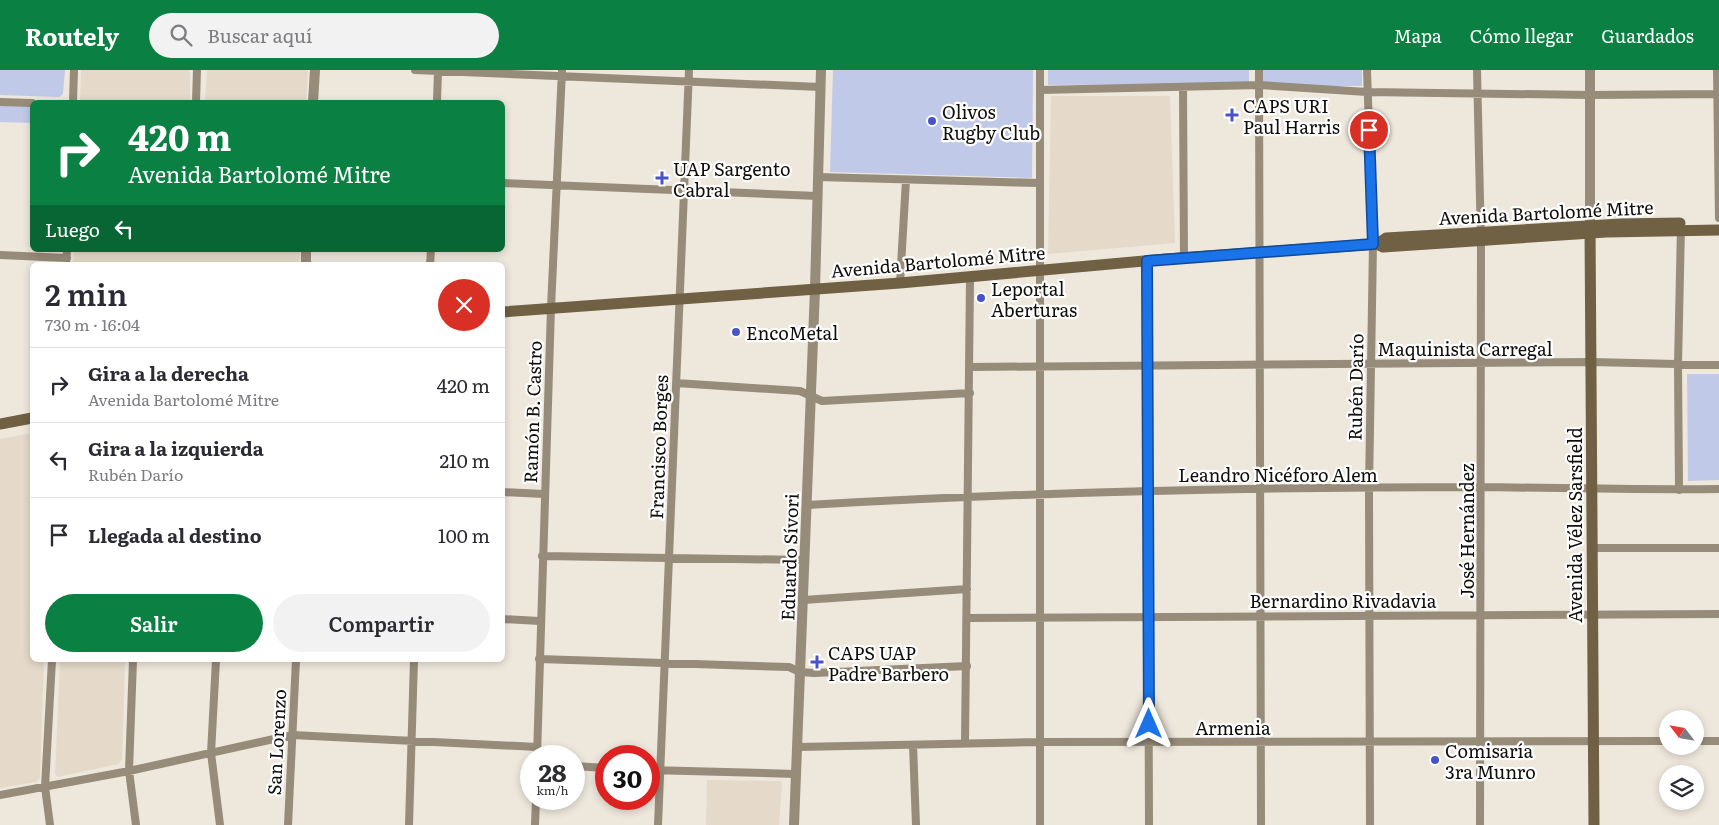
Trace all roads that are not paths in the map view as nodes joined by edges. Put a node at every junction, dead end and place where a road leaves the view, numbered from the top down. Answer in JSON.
{"nodes":[{"id":1,"x":74,"y":70,"type":"edge"},
{"id":2,"x":197,"y":70,"type":"edge"},
{"id":3,"x":315,"y":70,"type":"edge"},
{"id":4,"x":415,"y":70,"type":"edge"},
{"id":5,"x":689,"y":70,"type":"edge"},
{"id":6,"x":820,"y":70,"type":"edge"},
{"id":7,"x":1040,"y":70,"type":"edge"},
{"id":8,"x":1259,"y":70,"type":"edge"},
{"id":9,"x":1367,"y":70,"type":"edge"},
{"id":10,"x":1477,"y":70,"type":"edge"},
{"id":11,"x":1590,"y":70,"type":"edge"},
{"id":12,"x":1717,"y":70,"type":"edge"},
{"id":13,"x":438,"y":71,"type":"edge"},
{"id":14,"x":562,"y":73,"type":"edge"},
{"id":15,"x":689,"y":80,"type":"junction"},
{"id":16,"x":1259,"y":86,"type":"junction"},
{"id":17,"x":820,"y":87,"type":"junction"},
{"id":18,"x":1182,"y":88,"type":"junction"},
{"id":19,"x":1040,"y":90,"type":"junction"},
{"id":20,"x":1367,"y":92,"type":"junction"},
{"id":21,"x":1477,"y":93,"type":"junction"},
{"id":22,"x":1718,"y":94,"type":"edge"},
{"id":23,"x":1590,"y":95,"type":"junction"},
{"id":24,"x":73,"y":100,"type":"edge"},
{"id":25,"x":196,"y":100,"type":"edge"},
{"id":26,"x":313,"y":100,"type":"edge"},
{"id":27,"x":436,"y":100,"type":"edge"},
{"id":28,"x":0,"y":102,"type":"edge"},
{"id":29,"x":30,"y":103,"type":"edge"},
{"id":30,"x":818,"y":178,"type":"junction"},
{"id":31,"x":906,"y":180,"type":"junction"},
{"id":32,"x":505,"y":183,"type":"edge"},
{"id":33,"x":1039,"y":183,"type":"junction"},
{"id":34,"x":556,"y":184,"type":"junction"},
{"id":35,"x":684,"y":191,"type":"junction"},
{"id":36,"x":817,"y":196,"type":"junction"},
{"id":37,"x":1719,"y":220,"type":"edge"},
{"id":38,"x":1682,"y":227,"type":"junction"},
{"id":39,"x":1590,"y":230,"type":"junction"},
{"id":40,"x":1719,"y":230,"type":"edge"},
{"id":41,"x":1481,"y":237,"type":"junction"},
{"id":42,"x":1375,"y":244,"type":"junction"},
{"id":43,"x":1260,"y":252,"type":"junction"},
{"id":44,"x":0,"y":255,"type":"edge"},
{"id":45,"x":67,"y":258,"type":"edge"},
{"id":46,"x":1184,"y":258,"type":"junction"},
{"id":47,"x":1147,"y":261,"type":"junction"},
{"id":48,"x":1038,"y":271,"type":"junction"},
{"id":49,"x":970,"y":278,"type":"junction"},
{"id":50,"x":900,"y":283,"type":"junction"},
{"id":51,"x":815,"y":289,"type":"junction"},
{"id":52,"x":679,"y":298,"type":"junction"},
{"id":53,"x":551,"y":308,"type":"junction"},
{"id":54,"x":505,"y":312,"type":"edge"},
{"id":55,"x":1591,"y":362,"type":"junction"},
{"id":56,"x":1371,"y":363,"type":"junction"},
{"id":57,"x":1149,"y":364,"type":"junction"},
{"id":58,"x":1480,"y":364,"type":"junction"},
{"id":59,"x":1259,"y":365,"type":"junction"},
{"id":60,"x":1678,"y":365,"type":"junction"},
{"id":61,"x":1719,"y":365,"type":"edge"},
{"id":62,"x":1040,"y":366,"type":"junction"},
{"id":63,"x":971,"y":367,"type":"junction"},
{"id":64,"x":676,"y":383,"type":"junction"},
{"id":65,"x":970,"y":393,"type":"junction"},
{"id":66,"x":811,"y":396,"type":"junction"},
{"id":67,"x":30,"y":418,"type":"edge"},
{"id":68,"x":0,"y":424,"type":"edge"},
{"id":69,"x":1481,"y":487,"type":"junction"},
{"id":70,"x":1369,"y":488,"type":"junction"},
{"id":71,"x":1591,"y":489,"type":"junction"},
{"id":72,"x":1719,"y":489,"type":"edge"},
{"id":73,"x":1149,"y":490,"type":"junction"},
{"id":74,"x":1260,"y":490,"type":"junction"},
{"id":75,"x":1679,"y":490,"type":"junction"},
{"id":76,"x":505,"y":492,"type":"edge"},
{"id":77,"x":1040,"y":493,"type":"junction"},
{"id":78,"x":544,"y":494,"type":"junction"},
{"id":79,"x":969,"y":496,"type":"junction"},
{"id":80,"x":807,"y":505,"type":"junction"},
{"id":81,"x":1591,"y":548,"type":"junction"},
{"id":82,"x":1719,"y":548,"type":"edge"},
{"id":83,"x":542,"y":556,"type":"junction"},
{"id":84,"x":669,"y":558,"type":"junction"},
{"id":85,"x":805,"y":560,"type":"junction"},
{"id":86,"x":967,"y":589,"type":"junction"},
{"id":87,"x":803,"y":600,"type":"junction"},
{"id":88,"x":1482,"y":614,"type":"junction"},
{"id":89,"x":1592,"y":614,"type":"junction"},
{"id":90,"x":1719,"y":614,"type":"edge"},
{"id":91,"x":1150,"y":616,"type":"junction"},
{"id":92,"x":1260,"y":616,"type":"junction"},
{"id":93,"x":1370,"y":616,"type":"junction"},
{"id":94,"x":505,"y":618,"type":"edge"},
{"id":95,"x":967,"y":618,"type":"junction"},
{"id":96,"x":1040,"y":618,"type":"junction"},
{"id":97,"x":540,"y":621,"type":"junction"},
{"id":98,"x":539,"y":659,"type":"junction"},
{"id":99,"x":52,"y":662,"type":"edge"},
{"id":100,"x":133,"y":662,"type":"edge"},
{"id":101,"x":216,"y":662,"type":"edge"},
{"id":102,"x":296,"y":662,"type":"edge"},
{"id":103,"x":414,"y":662,"type":"edge"},
{"id":104,"x":665,"y":664,"type":"junction"},
{"id":105,"x":967,"y":666,"type":"junction"},
{"id":106,"x":800,"y":672,"type":"junction"},
{"id":107,"x":292,"y":735,"type":"junction"},
{"id":108,"x":412,"y":739,"type":"junction"},
{"id":109,"x":1593,"y":740,"type":"junction"},
{"id":110,"x":1481,"y":741,"type":"junction"},
{"id":111,"x":1659,"y":741,"type":"edge"},
{"id":112,"x":1704,"y":741,"type":"edge"},
{"id":113,"x":1719,"y":741,"type":"edge"},
{"id":114,"x":1039,"y":742,"type":"junction"},
{"id":115,"x":1149,"y":742,"type":"junction"},
{"id":116,"x":1260,"y":742,"type":"junction"},
{"id":117,"x":1370,"y":742,"type":"junction"},
{"id":118,"x":965,"y":743,"type":"junction"},
{"id":119,"x":537,"y":745,"type":"edge"},
{"id":120,"x":913,"y":745,"type":"junction"},
{"id":121,"x":520,"y":746,"type":"edge"},
{"id":122,"x":798,"y":747,"type":"junction"},
{"id":123,"x":211,"y":753,"type":"junction"},
{"id":124,"x":661,"y":770,"type":"junction"},
{"id":125,"x":129,"y":771,"type":"junction"},
{"id":126,"x":797,"y":774,"type":"junction"},
{"id":127,"x":46,"y":787,"type":"junction"},
{"id":128,"x":0,"y":795,"type":"edge"},
{"id":129,"x":536,"y":810,"type":"edge"},
{"id":130,"x":50,"y":825,"type":"edge"},
{"id":131,"x":136,"y":825,"type":"edge"},
{"id":132,"x":220,"y":825,"type":"edge"},
{"id":133,"x":288,"y":825,"type":"edge"},
{"id":134,"x":409,"y":825,"type":"edge"},
{"id":135,"x":535,"y":825,"type":"edge"},
{"id":136,"x":658,"y":825,"type":"edge"},
{"id":137,"x":794,"y":825,"type":"edge"},
{"id":138,"x":916,"y":825,"type":"edge"},
{"id":139,"x":1040,"y":825,"type":"edge"},
{"id":140,"x":1149,"y":825,"type":"edge"},
{"id":141,"x":1261,"y":825,"type":"edge"},
{"id":142,"x":1370,"y":825,"type":"edge"},
{"id":143,"x":1480,"y":825,"type":"edge"},
{"id":144,"x":1594,"y":825,"type":"edge"}],
"edges":[{"from":1,"to":24,"type":"street"},
{"from":2,"to":25,"type":"street"},
{"from":3,"to":26,"type":"street"},
{"from":4,"to":13,"type":"street"},
{"from":5,"to":15,"type":"street","name":"Francisco Borges"},
{"from":6,"to":17,"type":"street","name":"Eduardo Sívori"},
{"from":7,"to":19,"type":"street"},
{"from":8,"to":16,"type":"street"},
{"from":9,"to":20,"type":"street","name":"Rubén Darío"},
{"from":10,"to":21,"type":"street","name":"José Hernández"},
{"from":11,"to":23,"type":"street"},
{"from":12,"to":22,"type":"street"},
{"from":13,"to":14,"type":"street"},
{"from":13,"to":27,"type":"street"},
{"from":14,"to":15,"type":"street"},
{"from":14,"to":34,"type":"street","name":"Ramón B. Castro"},
{"from":15,"to":17,"type":"street"},
{"from":15,"to":35,"type":"street","name":"Francisco Borges"},
{"from":16,"to":18,"type":"street"},
{"from":16,"to":20,"type":"street"},
{"from":16,"to":43,"type":"street"},
{"from":17,"to":30,"type":"street","name":"Eduardo Sívori"},
{"from":18,"to":19,"type":"street"},
{"from":18,"to":46,"type":"street"},
{"from":19,"to":33,"type":"street"},
{"from":20,"to":21,"type":"street"},
{"from":20,"to":42,"type":"street","name":"Rubén Darío"},
{"from":21,"to":23,"type":"street"},
{"from":21,"to":41,"type":"street","name":"José Hernández"},
{"from":22,"to":23,"type":"street"},
{"from":22,"to":37,"type":"street"},
{"from":23,"to":39,"type":"street"},
{"from":28,"to":29,"type":"street"},
{"from":30,"to":31,"type":"street"},
{"from":30,"to":36,"type":"street","name":"Eduardo Sívori"},
{"from":31,"to":33,"type":"street"},
{"from":31,"to":50,"type":"street"},
{"from":32,"to":34,"type":"street"},
{"from":33,"to":48,"type":"street"},
{"from":34,"to":35,"type":"street"},
{"from":34,"to":53,"type":"street","name":"Ramón B. Castro"},
{"from":35,"to":36,"type":"street"},
{"from":35,"to":52,"type":"street","name":"Francisco Borges"},
{"from":36,"to":51,"type":"street","name":"Eduardo Sívori"},
{"from":37,"to":38,"type":"main road","name":"Avenida Bartolomé Mitre"},
{"from":38,"to":39,"type":"main road","name":"Avenida Bartolomé Mitre"},
{"from":38,"to":40,"type":"main road","name":"Avenida Bartolomé Mitre"},
{"from":38,"to":60,"type":"street"},
{"from":39,"to":41,"type":"main road","name":"Avenida Bartolomé Mitre"},
{"from":39,"to":55,"type":"main road","name":"Avenida Vélez Sarsfield"},
{"from":41,"to":42,"type":"main road","name":"Avenida Bartolomé Mitre"},
{"from":41,"to":58,"type":"street","name":"José Hernández"},
{"from":42,"to":43,"type":"main road","name":"Avenida Bartolomé Mitre"},
{"from":42,"to":56,"type":"street","name":"Rubén Darío"},
{"from":43,"to":46,"type":"main road","name":"Avenida Bartolomé Mitre"},
{"from":43,"to":59,"type":"street"},
{"from":44,"to":45,"type":"street"},
{"from":46,"to":47,"type":"main road","name":"Avenida Bartolomé Mitre"},
{"from":47,"to":48,"type":"main road","name":"Avenida Bartolomé Mitre"},
{"from":47,"to":57,"type":"street"},
{"from":48,"to":49,"type":"main road","name":"Avenida Bartolomé Mitre"},
{"from":48,"to":62,"type":"street"},
{"from":49,"to":50,"type":"main road","name":"Avenida Bartolomé Mitre"},
{"from":49,"to":63,"type":"street"},
{"from":50,"to":51,"type":"main road","name":"Avenida Bartolomé Mitre"},
{"from":51,"to":52,"type":"main road","name":"Avenida Bartolomé Mitre"},
{"from":51,"to":66,"type":"street","name":"Eduardo Sívori"},
{"from":52,"to":53,"type":"main road","name":"Avenida Bartolomé Mitre"},
{"from":52,"to":64,"type":"street","name":"Francisco Borges"},
{"from":53,"to":54,"type":"main road","name":"Avenida Bartolomé Mitre"},
{"from":53,"to":78,"type":"street","name":"Ramón B. Castro"},
{"from":55,"to":58,"type":"street","name":"Maquinista Carregal"},
{"from":55,"to":60,"type":"street","name":"Maquinista Carregal"},
{"from":55,"to":71,"type":"main road","name":"Avenida Vélez Sarsfield"},
{"from":56,"to":58,"type":"street","name":"Maquinista Carregal"},
{"from":56,"to":59,"type":"street","name":"Maquinista Carregal"},
{"from":56,"to":70,"type":"street","name":"Rubén Darío"},
{"from":57,"to":59,"type":"street","name":"Maquinista Carregal"},
{"from":57,"to":62,"type":"street","name":"Maquinista Carregal"},
{"from":57,"to":73,"type":"street"},
{"from":58,"to":69,"type":"street","name":"José Hernández"},
{"from":59,"to":74,"type":"street"},
{"from":60,"to":61,"type":"street","name":"Maquinista Carregal"},
{"from":60,"to":75,"type":"street"},
{"from":62,"to":63,"type":"street","name":"Maquinista Carregal"},
{"from":62,"to":77,"type":"street"},
{"from":63,"to":65,"type":"street"},
{"from":64,"to":66,"type":"street"},
{"from":64,"to":84,"type":"street","name":"Francisco Borges"},
{"from":65,"to":66,"type":"street"},
{"from":65,"to":79,"type":"street"},
{"from":66,"to":80,"type":"street","name":"Eduardo Sívori"},
{"from":67,"to":68,"type":"main road"},
{"from":69,"to":70,"type":"street","name":"Leandro Nicéforo Alem"},
{"from":69,"to":71,"type":"street","name":"Leandro Nicéforo Alem"},
{"from":69,"to":88,"type":"street","name":"José Hernández"},
{"from":70,"to":74,"type":"street","name":"Leandro Nicéforo Alem"},
{"from":70,"to":93,"type":"street","name":"Rubén Darío"},
{"from":71,"to":75,"type":"street","name":"Leandro Nicéforo Alem"},
{"from":71,"to":81,"type":"main road","name":"Avenida Vélez Sarsfield"},
{"from":72,"to":75,"type":"street","name":"Leandro Nicéforo Alem"},
{"from":73,"to":74,"type":"street","name":"Leandro Nicéforo Alem"},
{"from":73,"to":77,"type":"street","name":"Leandro Nicéforo Alem"},
{"from":73,"to":91,"type":"street"},
{"from":74,"to":92,"type":"street"},
{"from":76,"to":78,"type":"street"},
{"from":77,"to":79,"type":"street","name":"Leandro Nicéforo Alem"},
{"from":77,"to":96,"type":"street"},
{"from":78,"to":83,"type":"street","name":"Ramón B. Castro"},
{"from":79,"to":80,"type":"street","name":"Leandro Nicéforo Alem"},
{"from":79,"to":86,"type":"street"},
{"from":80,"to":85,"type":"street","name":"Eduardo Sívori"},
{"from":81,"to":82,"type":"street"},
{"from":81,"to":89,"type":"main road","name":"Avenida Vélez Sarsfield"},
{"from":83,"to":84,"type":"street"},
{"from":83,"to":97,"type":"street","name":"Ramón B. Castro"},
{"from":84,"to":85,"type":"street"},
{"from":84,"to":104,"type":"street","name":"Francisco Borges"},
{"from":85,"to":87,"type":"street","name":"Eduardo Sívori"},
{"from":86,"to":87,"type":"street"},
{"from":86,"to":95,"type":"street"},
{"from":87,"to":106,"type":"street","name":"Eduardo Sívori"},
{"from":88,"to":89,"type":"street","name":"Bernardino Rivadavia"},
{"from":88,"to":93,"type":"street","name":"Bernardino Rivadavia"},
{"from":88,"to":110,"type":"street","name":"José Hernández"},
{"from":89,"to":90,"type":"street","name":"Bernardino Rivadavia"},
{"from":89,"to":109,"type":"main road","name":"Avenida Vélez Sarsfield"},
{"from":91,"to":92,"type":"street","name":"Bernardino Rivadavia"},
{"from":91,"to":96,"type":"street","name":"Bernardino Rivadavia"},
{"from":91,"to":115,"type":"street"},
{"from":92,"to":93,"type":"street","name":"Bernardino Rivadavia"},
{"from":92,"to":116,"type":"street"},
{"from":93,"to":117,"type":"street","name":"Rubén Darío"},
{"from":94,"to":97,"type":"street"},
{"from":95,"to":96,"type":"street","name":"Bernardino Rivadavia"},
{"from":95,"to":105,"type":"street"},
{"from":96,"to":114,"type":"street"},
{"from":97,"to":98,"type":"street","name":"Ramón B. Castro"},
{"from":98,"to":104,"type":"street"},
{"from":98,"to":119,"type":"street","name":"Ramón B. Castro"},
{"from":99,"to":127,"type":"street"},
{"from":100,"to":125,"type":"street"},
{"from":101,"to":123,"type":"street"},
{"from":102,"to":107,"type":"street","name":"San Lorenzo"},
{"from":103,"to":108,"type":"street"},
{"from":104,"to":106,"type":"street"},
{"from":104,"to":124,"type":"street","name":"Francisco Borges"},
{"from":105,"to":106,"type":"street"},
{"from":105,"to":118,"type":"street"},
{"from":106,"to":122,"type":"street","name":"Eduardo Sívori"},
{"from":107,"to":108,"type":"street"},
{"from":107,"to":123,"type":"street"},
{"from":107,"to":133,"type":"street","name":"San Lorenzo"},
{"from":108,"to":121,"type":"street"},
{"from":108,"to":134,"type":"street"},
{"from":109,"to":110,"type":"street","name":"Armenia"},
{"from":109,"to":111,"type":"street","name":"Armenia"},
{"from":109,"to":144,"type":"main road","name":"Avenida Vélez Sarsfield"},
{"from":110,"to":117,"type":"street","name":"Armenia"},
{"from":110,"to":143,"type":"street","name":"José Hernández"},
{"from":112,"to":113,"type":"street"},
{"from":114,"to":115,"type":"street","name":"Armenia"},
{"from":114,"to":118,"type":"street","name":"Armenia"},
{"from":114,"to":139,"type":"street"},
{"from":115,"to":116,"type":"street","name":"Armenia"},
{"from":115,"to":140,"type":"street"},
{"from":116,"to":117,"type":"street","name":"Armenia"},
{"from":116,"to":141,"type":"street"},
{"from":117,"to":142,"type":"street","name":"Rubén Darío"},
{"from":118,"to":120,"type":"street","name":"Armenia"},
{"from":120,"to":122,"type":"street","name":"Armenia"},
{"from":120,"to":138,"type":"street"},
{"from":122,"to":126,"type":"street","name":"Eduardo Sívori"},
{"from":123,"to":125,"type":"street"},
{"from":123,"to":132,"type":"street"},
{"from":124,"to":126,"type":"street"},
{"from":124,"to":136,"type":"street","name":"Francisco Borges"},
{"from":125,"to":127,"type":"street"},
{"from":125,"to":131,"type":"street"},
{"from":126,"to":137,"type":"street","name":"Eduardo Sívori"},
{"from":127,"to":128,"type":"street"},
{"from":127,"to":130,"type":"street"},
{"from":129,"to":135,"type":"street"}]}
